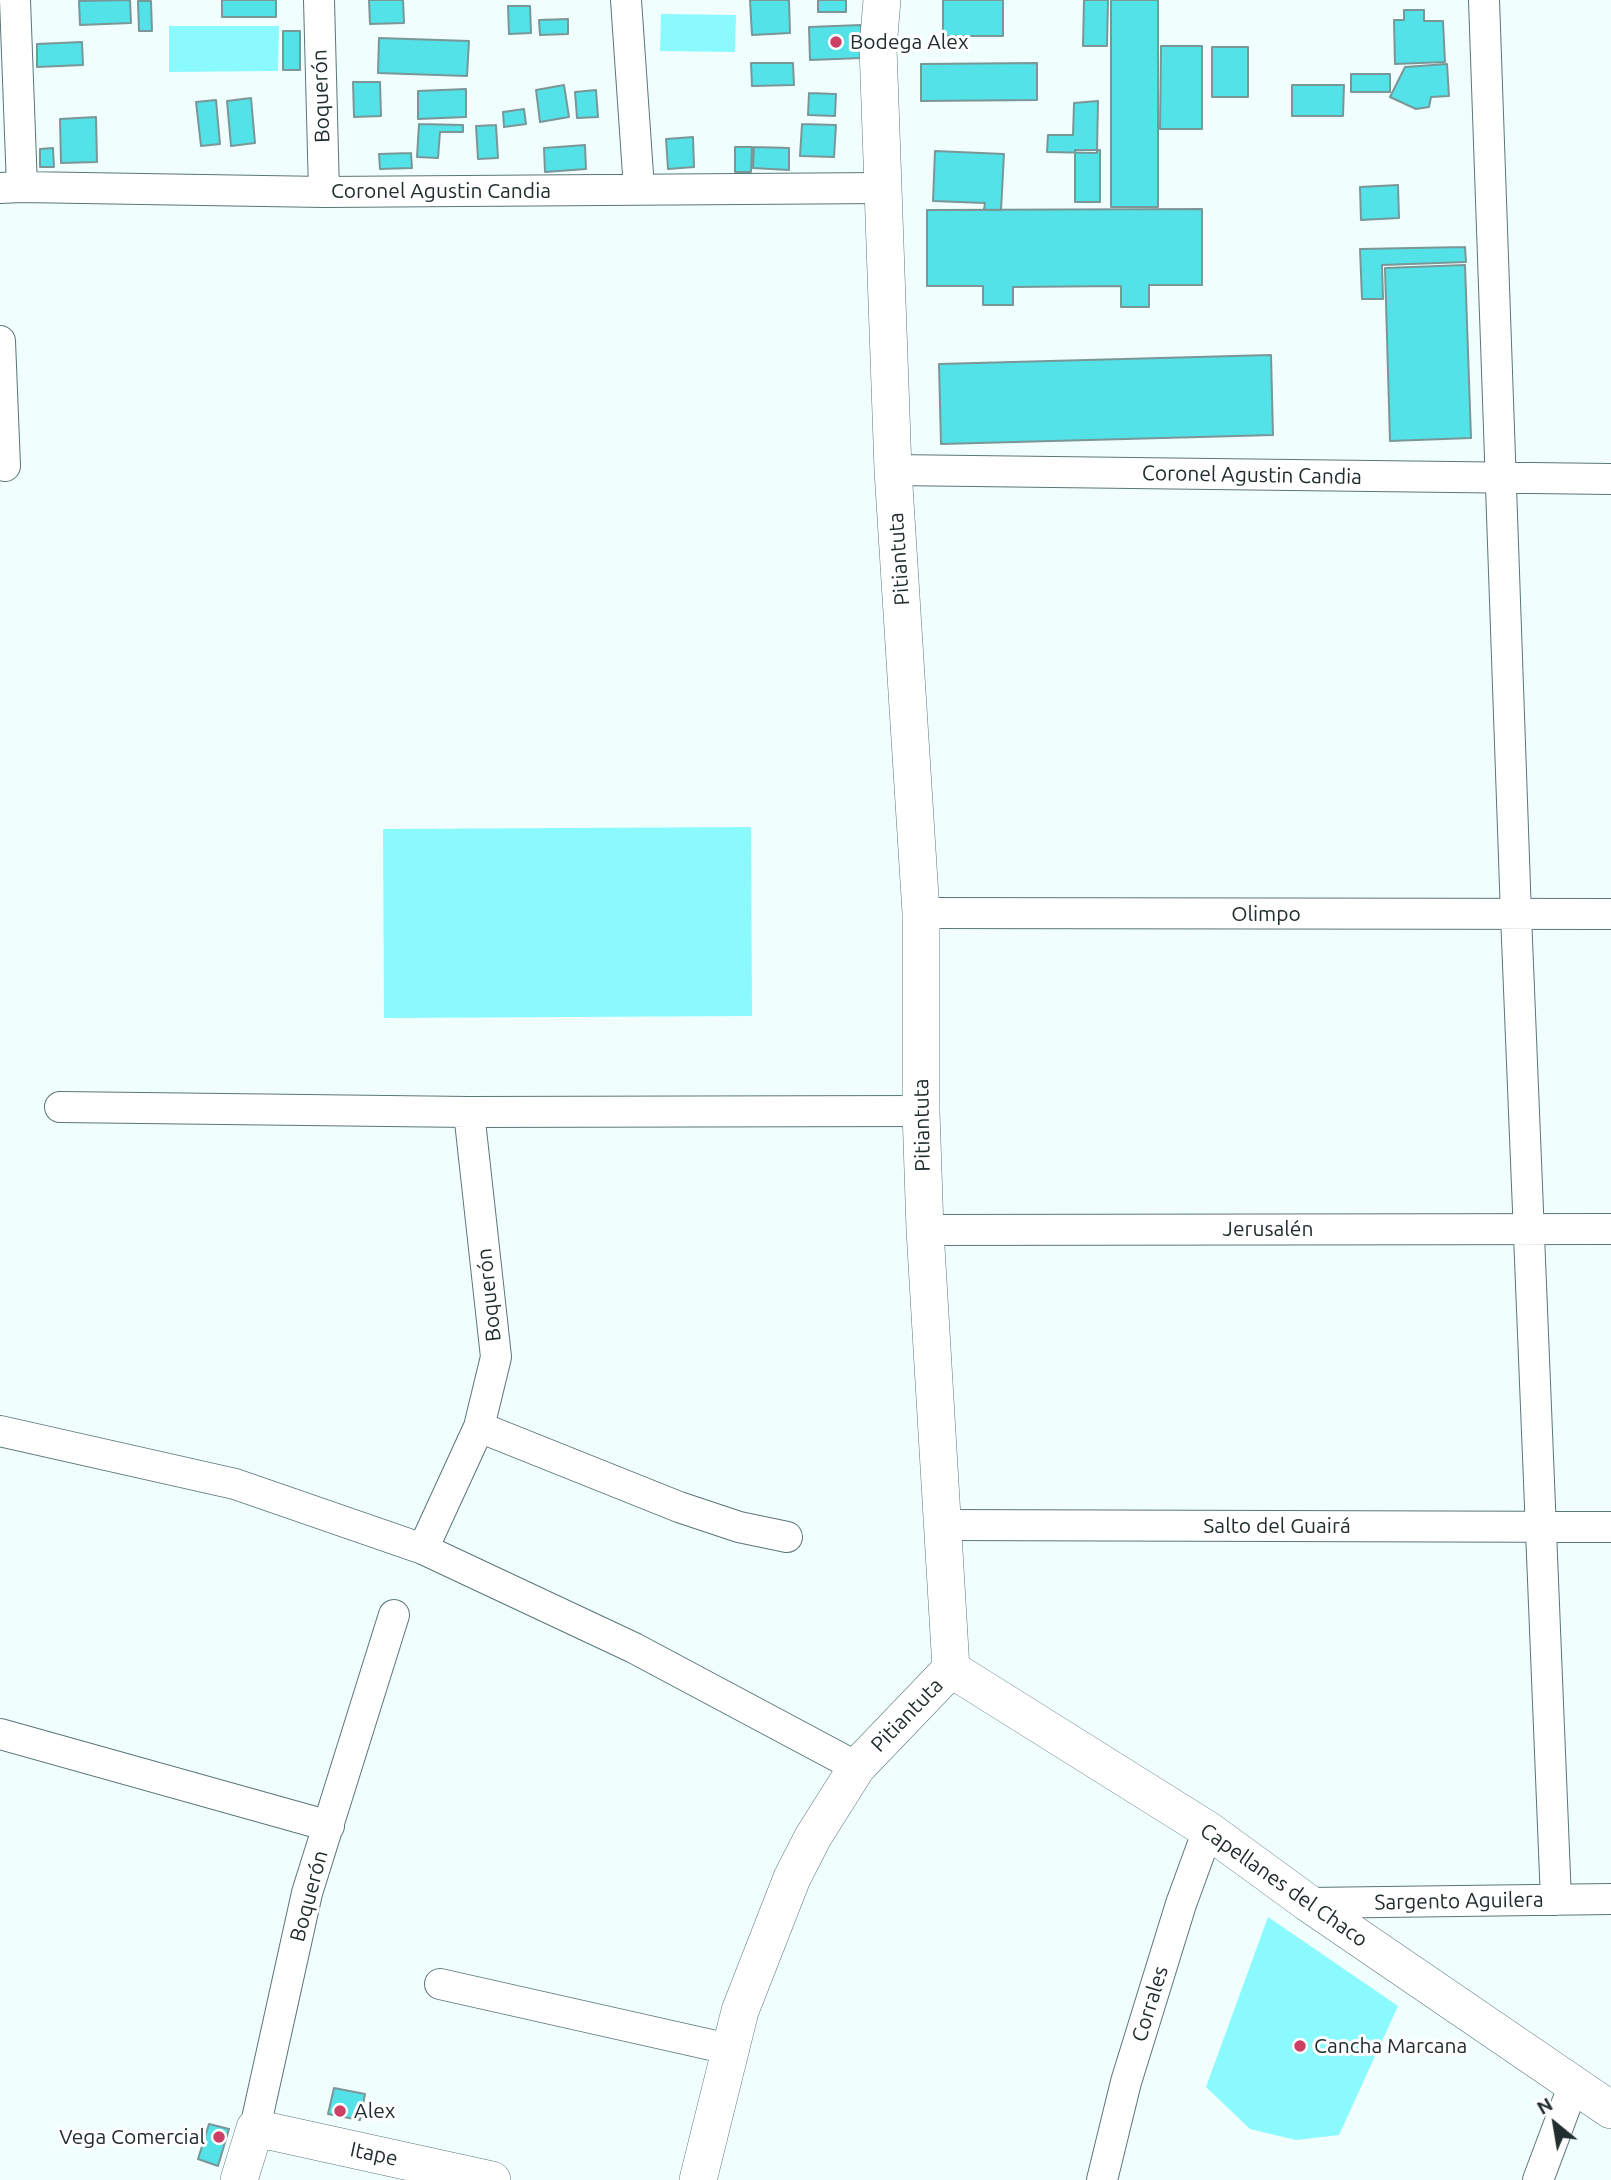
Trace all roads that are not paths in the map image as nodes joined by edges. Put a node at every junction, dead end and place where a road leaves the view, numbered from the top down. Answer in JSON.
{"nodes":[{"id":1,"x":15,"y":0,"type":"edge"},
{"id":2,"x":318,"y":0,"type":"edge"},
{"id":3,"x":626,"y":0,"type":"edge"},
{"id":4,"x":882,"y":0,"type":"edge"},
{"id":5,"x":1484,"y":0,"type":"edge"},
{"id":6,"x":11,"y":187,"type":"edge"},
{"id":7,"x":883,"y":187,"type":"junction"},
{"id":8,"x":639,"y":189,"type":"junction"},
{"id":9,"x":324,"y":191,"type":"junction"},
{"id":10,"x":0,"y":341,"type":"edge"},
{"id":11,"x":5,"y":466,"type":"dead end"},
{"id":12,"x":893,"y":470,"type":"junction"},
{"id":13,"x":1501,"y":478,"type":"junction"},
{"id":14,"x":1611,"y":479,"type":"edge"},
{"id":15,"x":921,"y":913,"type":"junction"},
{"id":16,"x":1611,"y":914,"type":"edge"},
{"id":17,"x":1516,"y":915,"type":"junction"},
{"id":18,"x":60,"y":1107,"type":"dead end"},
{"id":19,"x":921,"y":1111,"type":"junction"},
{"id":20,"x":470,"y":1112,"type":"junction"},
{"id":21,"x":1531,"y":1229,"type":"junction"},
{"id":22,"x":1611,"y":1229,"type":"edge"},
{"id":23,"x":925,"y":1230,"type":"junction"},
{"id":24,"x":479,"y":1427,"type":"junction"},
{"id":25,"x":0,"y":1431,"type":"edge"},
{"id":26,"x":942,"y":1525,"type":"junction"},
{"id":27,"x":1542,"y":1527,"type":"junction"},
{"id":28,"x":1611,"y":1527,"type":"edge"},
{"id":29,"x":788,"y":1538,"type":"dead end"},
{"id":30,"x":423,"y":1549,"type":"junction"},
{"id":31,"x":394,"y":1615,"type":"dead end"},
{"id":32,"x":951,"y":1669,"type":"junction"},
{"id":33,"x":0,"y":1734,"type":"edge"},
{"id":34,"x":857,"y":1768,"type":"junction"},
{"id":35,"x":329,"y":1826,"type":"junction"},
{"id":36,"x":1208,"y":1830,"type":"junction"},
{"id":37,"x":1611,"y":1899,"type":"edge"},
{"id":38,"x":1556,"y":1900,"type":"junction"},
{"id":39,"x":1308,"y":1903,"type":"junction"},
{"id":40,"x":440,"y":1984,"type":"dead end"},
{"id":41,"x":729,"y":2049,"type":"junction"},
{"id":42,"x":1574,"y":2084,"type":"junction"},
{"id":43,"x":1611,"y":2110,"type":"edge"},
{"id":44,"x":256,"y":2128,"type":"junction"},
{"id":45,"x":239,"y":2180,"type":"edge"},
{"id":46,"x":492,"y":2180,"type":"edge"},
{"id":47,"x":698,"y":2180,"type":"edge"},
{"id":48,"x":1102,"y":2180,"type":"edge"},
{"id":49,"x":1538,"y":2180,"type":"edge"}],
"edges":[{"from":1,"to":6,"type":"street"},
{"from":2,"to":9,"type":"street","name":"Boquerón"},
{"from":3,"to":8,"type":"street"},
{"from":4,"to":7,"type":"street","name":"Pitiantuta"},
{"from":5,"to":13,"type":"street"},
{"from":6,"to":9,"type":"street","name":"Coronel Agustin Candia"},
{"from":7,"to":8,"type":"street","name":"Coronel Agustin Candia"},
{"from":7,"to":12,"type":"street","name":"Pitiantuta"},
{"from":8,"to":9,"type":"street","name":"Coronel Agustin Candia"},
{"from":10,"to":11,"type":"street"},
{"from":12,"to":13,"type":"street","name":"Coronel Agustin Candia"},
{"from":12,"to":15,"type":"street","name":"Pitiantuta"},
{"from":13,"to":14,"type":"street","name":"Coronel Agustin Candia"},
{"from":13,"to":17,"type":"street"},
{"from":15,"to":17,"type":"street","name":"Olimpo"},
{"from":15,"to":19,"type":"street","name":"Pitiantuta"},
{"from":16,"to":17,"type":"street","name":"Olimpo"},
{"from":17,"to":21,"type":"street"},
{"from":18,"to":20,"type":"street"},
{"from":19,"to":20,"type":"street"},
{"from":19,"to":23,"type":"street","name":"Pitiantuta"},
{"from":20,"to":24,"type":"street","name":"Boquerón"},
{"from":21,"to":22,"type":"street","name":"Jerusalén"},
{"from":21,"to":23,"type":"street","name":"Jerusalén"},
{"from":21,"to":27,"type":"street"},
{"from":23,"to":26,"type":"street","name":"Pitiantuta"},
{"from":24,"to":29,"type":"street"},
{"from":24,"to":30,"type":"street","name":"Boquerón"},
{"from":25,"to":30,"type":"street"},
{"from":26,"to":27,"type":"street","name":"Salto del Guairá"},
{"from":26,"to":32,"type":"street","name":"Pitiantuta"},
{"from":27,"to":28,"type":"street","name":"Salto del Guairá"},
{"from":27,"to":38,"type":"street"},
{"from":30,"to":34,"type":"street"},
{"from":31,"to":35,"type":"street","name":"Boquerón"},
{"from":32,"to":34,"type":"street","name":"Pitiantuta"},
{"from":32,"to":36,"type":"street","name":"Capellanes del Chaco"},
{"from":33,"to":35,"type":"street"},
{"from":34,"to":41,"type":"street","name":"Pitiantuta"},
{"from":35,"to":44,"type":"street","name":"Boquerón"},
{"from":36,"to":39,"type":"street","name":"Capellanes del Chaco"},
{"from":36,"to":48,"type":"street","name":"Corrales"},
{"from":37,"to":38,"type":"street","name":"Sargento Aguilera"},
{"from":38,"to":39,"type":"street","name":"Sargento Aguilera"},
{"from":39,"to":42,"type":"street","name":"Capellanes del Chaco"},
{"from":40,"to":41,"type":"street"},
{"from":41,"to":47,"type":"street","name":"Pitiantuta"},
{"from":42,"to":43,"type":"street","name":"Capellanes del Chaco"},
{"from":42,"to":49,"type":"street"},
{"from":44,"to":45,"type":"street","name":"Boquerón"},
{"from":44,"to":46,"type":"street","name":"Itape"}]}
